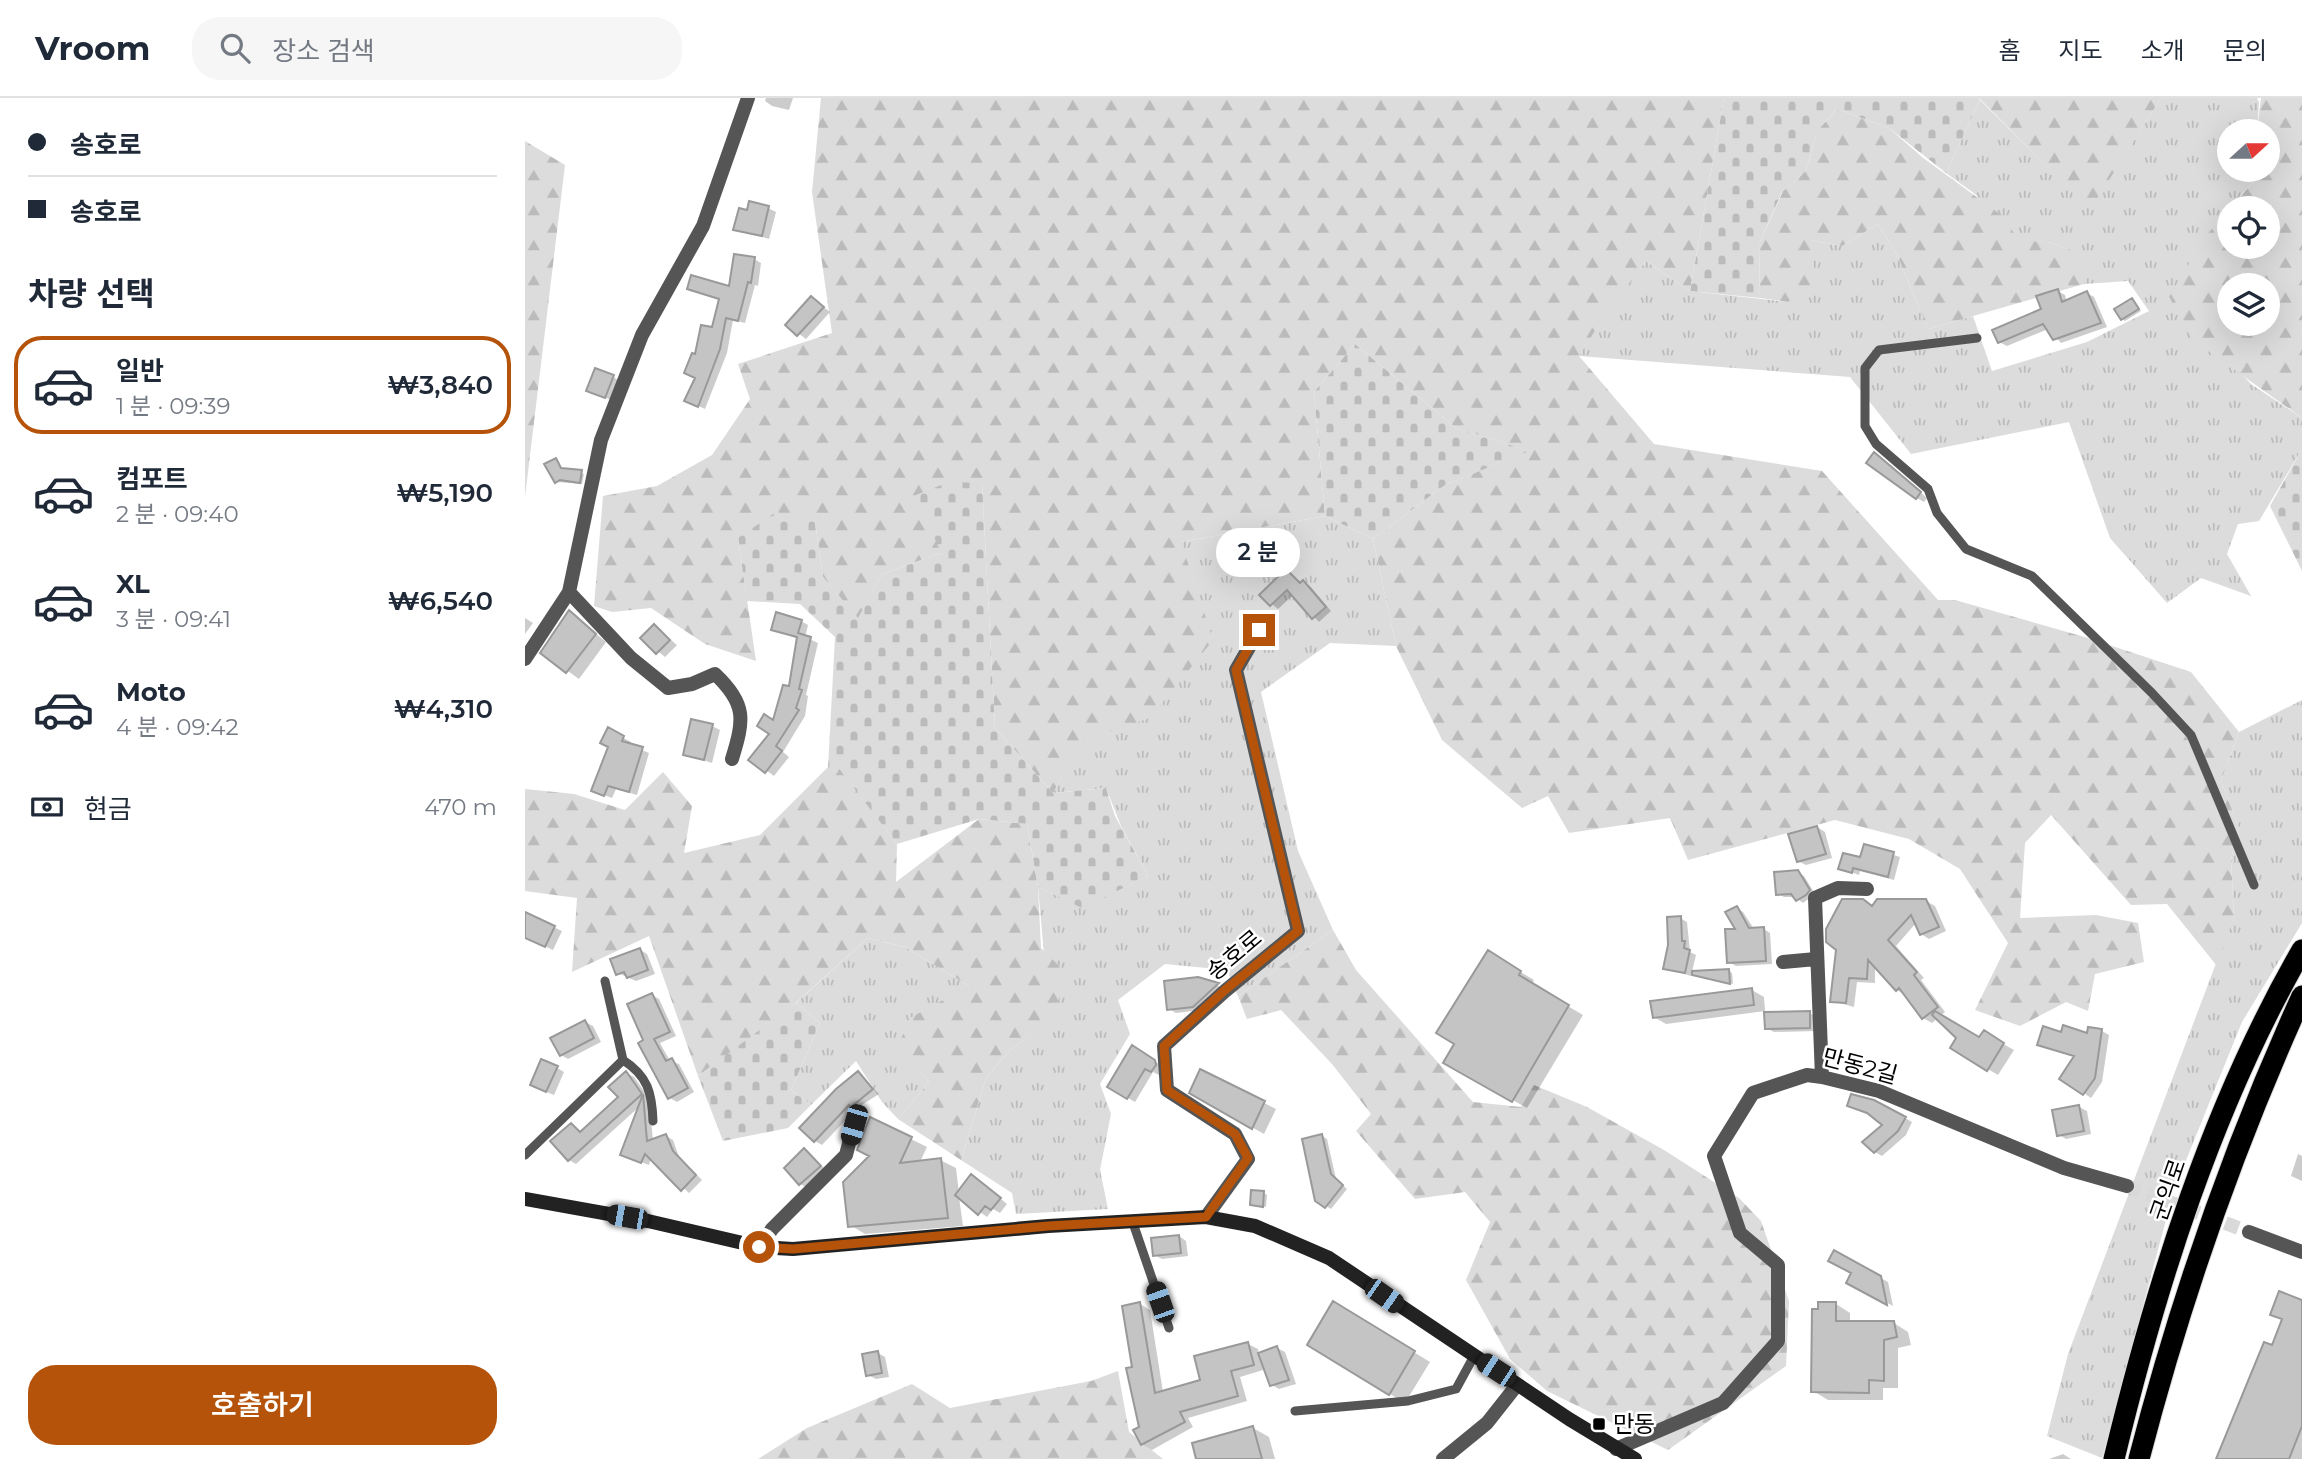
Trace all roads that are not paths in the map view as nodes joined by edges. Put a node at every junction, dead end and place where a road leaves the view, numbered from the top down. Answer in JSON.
{"nodes":[{"id":1,"x":748,"y":98,"type":"edge"},
{"id":2,"x":1977,"y":338,"type":"dead end"},
{"id":3,"x":569,"y":592,"type":"junction"},
{"id":4,"x":1259,"y":630,"type":"dead end"},
{"id":5,"x":525,"y":659,"type":"edge"},
{"id":6,"x":732,"y":759,"type":"dead end"},
{"id":7,"x":2254,"y":885,"type":"dead end"},
{"id":8,"x":1867,"y":889,"type":"dead end"},
{"id":9,"x":2302,"y":950,"type":"edge"},
{"id":10,"x":1816,"y":959,"type":"junction"},
{"id":11,"x":1783,"y":961,"type":"dead end"},
{"id":12,"x":605,"y":981,"type":"dead end"},
{"id":13,"x":2302,"y":996,"type":"edge"},
{"id":14,"x":624,"y":1060,"type":"junction"},
{"id":15,"x":1822,"y":1077,"type":"junction"},
{"id":16,"x":653,"y":1121,"type":"dead end"},
{"id":17,"x":854,"y":1125,"type":"dead end"},
{"id":18,"x":525,"y":1155,"type":"edge"},
{"id":19,"x":2127,"y":1186,"type":"tunnel mouth"},
{"id":20,"x":525,"y":1199,"type":"edge"},
{"id":21,"x":1206,"y":1217,"type":"junction"},
{"id":22,"x":1133,"y":1223,"type":"junction"},
{"id":23,"x":2249,"y":1232,"type":"tunnel mouth"},
{"id":24,"x":759,"y":1247,"type":"junction"},
{"id":25,"x":2302,"y":1252,"type":"edge"},
{"id":26,"x":1169,"y":1328,"type":"dead end"},
{"id":27,"x":1473,"y":1356,"type":"junction"},
{"id":28,"x":1517,"y":1385,"type":"junction"},
{"id":29,"x":1295,"y":1411,"type":"dead end"},
{"id":30,"x":1616,"y":1449,"type":"junction"},
{"id":31,"x":2116,"y":1453,"type":"edge"},
{"id":32,"x":2140,"y":1453,"type":"edge"},
{"id":33,"x":1443,"y":1459,"type":"edge"},
{"id":34,"x":1635,"y":1459,"type":"edge"}],
"edges":[{"from":1,"to":3,"type":"street"},
{"from":2,"to":7,"type":"lane"},
{"from":3,"to":5,"type":"street"},
{"from":3,"to":6,"type":"street"},
{"from":4,"to":21,"type":"street","name":"송호로"},
{"from":8,"to":10,"type":"street"},
{"from":9,"to":31,"type":"highway","name":"군익로"},
{"from":10,"to":11,"type":"street"},
{"from":10,"to":15,"type":"street"},
{"from":12,"to":14,"type":"lane"},
{"from":13,"to":32,"type":"highway"},
{"from":14,"to":16,"type":"lane"},
{"from":14,"to":18,"type":"lane"},
{"from":15,"to":19,"type":"street","name":"만동2길"},
{"from":15,"to":30,"type":"street","name":"만동2길"},
{"from":17,"to":24,"type":"street"},
{"from":20,"to":24,"type":"main road"},
{"from":21,"to":22,"type":"main road"},
{"from":21,"to":27,"type":"main road"},
{"from":22,"to":24,"type":"main road"},
{"from":22,"to":26,"type":"lane"},
{"from":23,"to":25,"type":"street"},
{"from":27,"to":28,"type":"main road"},
{"from":27,"to":29,"type":"lane"},
{"from":28,"to":30,"type":"main road"},
{"from":28,"to":33,"type":"street"},
{"from":30,"to":34,"type":"main road"}]}
